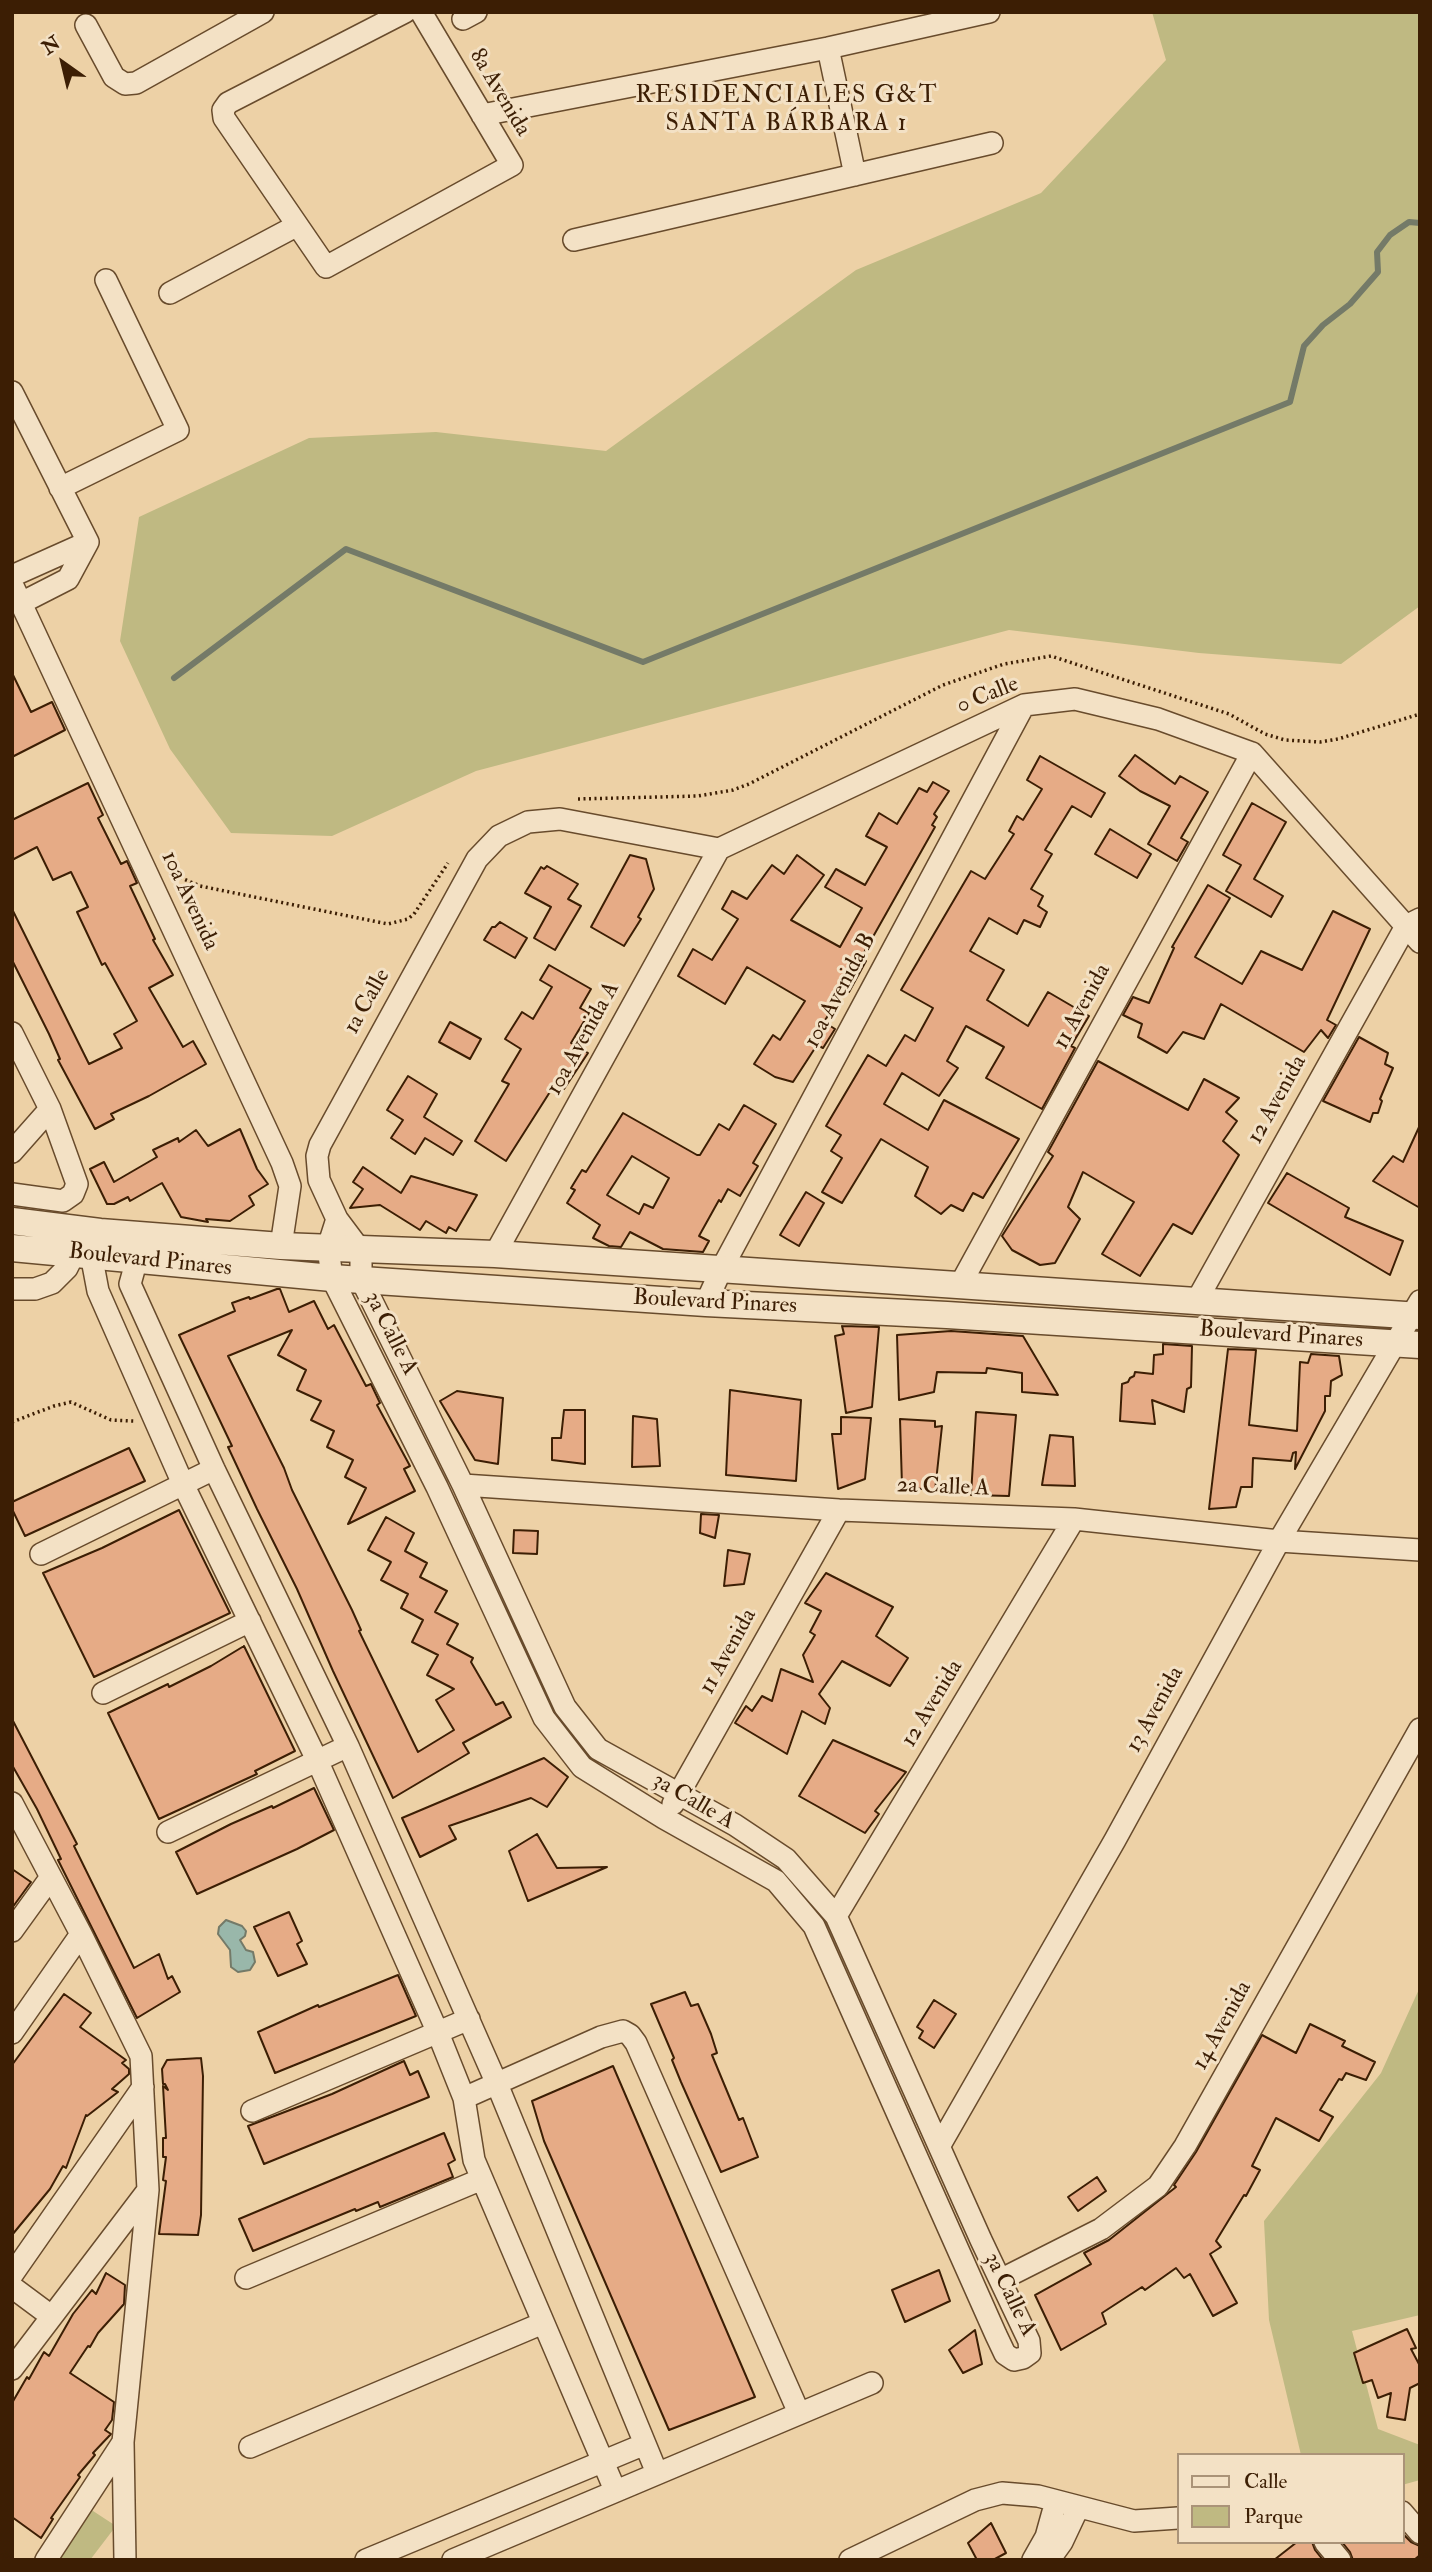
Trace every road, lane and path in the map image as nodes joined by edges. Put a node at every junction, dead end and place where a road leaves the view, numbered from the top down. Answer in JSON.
{"nodes":[{"id":1,"x":263,"y":12,"type":"edge"},
{"id":2,"x":405,"y":12,"type":"edge"},
{"id":3,"x":421,"y":12,"type":"edge"},
{"id":4,"x":989,"y":12,"type":"edge"},
{"id":5,"x":86,"y":25,"type":"dead end"},
{"id":6,"x":828,"y":48,"type":"junction"},
{"id":7,"x":482,"y":115,"type":"junction"},
{"id":8,"x":992,"y":143,"type":"dead end"},
{"id":9,"x":855,"y":175,"type":"junction"},
{"id":10,"x":296,"y":226,"type":"junction"},
{"id":11,"x":573,"y":240,"type":"dead end"},
{"id":12,"x":106,"y":280,"type":"dead end"},
{"id":13,"x":170,"y":293,"type":"dead end"},
{"id":14,"x":12,"y":393,"type":"edge"},
{"id":15,"x":60,"y":488,"type":"junction"},
{"id":16,"x":88,"y":542,"type":"junction"},
{"id":17,"x":12,"y":576,"type":"edge"},
{"id":18,"x":17,"y":594,"type":"edge"},
{"id":19,"x":1024,"y":705,"type":"junction"},
{"id":20,"x":1420,"y":714,"type":"edge"},
{"id":21,"x":1252,"y":753,"type":"junction"},
{"id":22,"x":570,"y":800,"type":"dead end"},
{"id":23,"x":719,"y":849,"type":"junction"},
{"id":24,"x":453,"y":856,"type":"dead end"},
{"id":25,"x":141,"y":861,"type":"junction"},
{"id":26,"x":1415,"y":929,"type":"edge"},
{"id":27,"x":12,"y":1033,"type":"edge"},
{"id":28,"x":50,"y":1109,"type":"junction"},
{"id":29,"x":12,"y":1152,"type":"edge"},
{"id":30,"x":12,"y":1194,"type":"edge"},
{"id":31,"x":337,"y":1219,"type":"junction"},
{"id":32,"x":12,"y":1221,"type":"edge"},
{"id":33,"x":144,"y":1236,"type":"junction"},
{"id":34,"x":84,"y":1242,"type":"junction"},
{"id":35,"x":281,"y":1246,"type":"junction"},
{"id":36,"x":328,"y":1247,"type":"junction"},
{"id":37,"x":12,"y":1248,"type":"edge"},
{"id":38,"x":360,"y":1251,"type":"junction"},
{"id":39,"x":495,"y":1254,"type":"junction"},
{"id":40,"x":136,"y":1261,"type":"junction"},
{"id":41,"x":721,"y":1270,"type":"junction"},
{"id":42,"x":332,"y":1278,"type":"junction"},
{"id":43,"x":361,"y":1279,"type":"junction"},
{"id":44,"x":960,"y":1285,"type":"junction"},
{"id":45,"x":12,"y":1289,"type":"edge"},
{"id":46,"x":1196,"y":1300,"type":"junction"},
{"id":47,"x":706,"y":1304,"type":"junction"},
{"id":48,"x":1417,"y":1311,"type":"edge"},
{"id":49,"x":1407,"y":1344,"type":"edge"},
{"id":50,"x":152,"y":1415,"type":"junction"},
{"id":51,"x":12,"y":1422,"type":"edge"},
{"id":52,"x":214,"y":1469,"type":"junction"},
{"id":53,"x":183,"y":1484,"type":"junction"},
{"id":54,"x":463,"y":1485,"type":"junction"},
{"id":55,"x":839,"y":1510,"type":"junction"},
{"id":56,"x":1074,"y":1519,"type":"junction"},
{"id":57,"x":1279,"y":1541,"type":"junction"},
{"id":58,"x":1420,"y":1550,"type":"edge"},
{"id":59,"x":41,"y":1554,"type":"dead end"},
{"id":60,"x":250,"y":1621,"type":"junction"},
{"id":61,"x":103,"y":1693,"type":"dead end"},
{"id":62,"x":1420,"y":1729,"type":"edge"},
{"id":63,"x":348,"y":1746,"type":"junction"},
{"id":64,"x":1414,"y":1753,"type":"edge"},
{"id":65,"x":317,"y":1760,"type":"junction"},
{"id":66,"x":679,"y":1794,"type":"junction"},
{"id":67,"x":12,"y":1802,"type":"edge"},
{"id":68,"x":664,"y":1818,"type":"junction"},
{"id":69,"x":168,"y":1832,"type":"dead end"},
{"id":70,"x":51,"y":1877,"type":"junction"},
{"id":71,"x":836,"y":1916,"type":"junction"},
{"id":72,"x":12,"y":1931,"type":"edge"},
{"id":73,"x":81,"y":1934,"type":"junction"},
{"id":74,"x":469,"y":2019,"type":"junction"},
{"id":75,"x":438,"y":2033,"type":"junction"},
{"id":76,"x":12,"y":2034,"type":"edge"},
{"id":77,"x":497,"y":2084,"type":"junction"},
{"id":78,"x":143,"y":2087,"type":"junction"},
{"id":79,"x":464,"y":2098,"type":"junction"},
{"id":80,"x":252,"y":2111,"type":"dead end"},
{"id":81,"x":940,"y":2145,"type":"junction"},
{"id":82,"x":482,"y":2179,"type":"junction"},
{"id":83,"x":148,"y":2190,"type":"junction"},
{"id":84,"x":12,"y":2275,"type":"edge"},
{"id":85,"x":246,"y":2278,"type":"dead end"},
{"id":86,"x":1000,"y":2280,"type":"junction"},
{"id":87,"x":12,"y":2287,"type":"edge"},
{"id":88,"x":51,"y":2316,"type":"junction"},
{"id":89,"x":543,"y":2323,"type":"junction"},
{"id":90,"x":12,"y":2369,"type":"edge"},
{"id":91,"x":872,"y":2383,"type":"dead end"},
{"id":92,"x":799,"y":2413,"type":"junction"},
{"id":93,"x":123,"y":2442,"type":"junction"},
{"id":94,"x":645,"y":2444,"type":"junction"},
{"id":95,"x":250,"y":2446,"type":"dead end"},
{"id":96,"x":602,"y":2462,"type":"junction"},
{"id":97,"x":657,"y":2473,"type":"junction"},
{"id":98,"x":615,"y":2490,"type":"junction"},
{"id":99,"x":1056,"y":2501,"type":"junction"},
{"id":100,"x":1078,"y":2508,"type":"junction"},
{"id":101,"x":1404,"y":2514,"type":"edge"},
{"id":102,"x":1176,"y":2518,"type":"edge"},
{"id":103,"x":1420,"y":2533,"type":"edge"},
{"id":104,"x":1327,"y":2544,"type":"edge"},
{"id":105,"x":402,"y":2553,"type":"edge"},
{"id":106,"x":46,"y":2560,"type":"edge"},
{"id":107,"x":125,"y":2560,"type":"edge"},
{"id":108,"x":366,"y":2560,"type":"edge"},
{"id":109,"x":453,"y":2560,"type":"edge"},
{"id":110,"x":850,"y":2560,"type":"edge"},
{"id":111,"x":1033,"y":2560,"type":"edge"},
{"id":112,"x":1049,"y":2560,"type":"edge"},
{"id":113,"x":1340,"y":2560,"type":"edge"}],
"edges":[{"from":1,"to":5,"type":"street"},
{"from":2,"to":10,"type":"street"},
{"from":3,"to":7,"type":"street","name":"8a Avenida"},
{"from":4,"to":6,"type":"street"},
{"from":6,"to":7,"type":"street"},
{"from":6,"to":9,"type":"street"},
{"from":7,"to":10,"type":"street","name":"8a Avenida"},
{"from":8,"to":9,"type":"street"},
{"from":9,"to":11,"type":"street"},
{"from":10,"to":13,"type":"street"},
{"from":12,"to":15,"type":"street"},
{"from":14,"to":15,"type":"street"},
{"from":15,"to":16,"type":"street"},
{"from":16,"to":17,"type":"street"},
{"from":16,"to":18,"type":"street"},
{"from":18,"to":25,"type":"street","name":"10a Avenida"},
{"from":19,"to":21,"type":"street","name":"0 Calle"},
{"from":19,"to":23,"type":"street","name":"0 Calle"},
{"from":19,"to":41,"type":"street","name":"10a Avenida B"},
{"from":20,"to":22,"type":"path"},
{"from":21,"to":26,"type":"street","name":"0 Calle"},
{"from":21,"to":44,"type":"street","name":"11 Avenida"},
{"from":23,"to":31,"type":"street","name":"1a Calle"},
{"from":23,"to":39,"type":"street","name":"10a Avenida A"},
{"from":24,"to":25,"type":"path"},
{"from":25,"to":35,"type":"street","name":"10a Avenida"},
{"from":26,"to":46,"type":"street","name":"12 Avenida"},
{"from":27,"to":28,"type":"street"},
{"from":28,"to":29,"type":"street"},
{"from":28,"to":30,"type":"street"},
{"from":31,"to":36,"type":"street"},
{"from":31,"to":38,"type":"street","name":"1a Calle"},
{"from":32,"to":34,"type":"street","name":"Boulevard Pinares"},
{"from":33,"to":34,"type":"street","name":"Boulevard Pinares"},
{"from":33,"to":35,"type":"street","name":"Boulevard Pinares"},
{"from":33,"to":40,"type":"street"},
{"from":34,"to":37,"type":"street","name":"Boulevard Pinares"},
{"from":34,"to":40,"type":"street","name":"Boulevard Pinares"},
{"from":34,"to":45,"type":"street"},
{"from":34,"to":50,"type":"street"},
{"from":35,"to":36,"type":"street","name":"Boulevard Pinares"},
{"from":36,"to":38,"type":"street","name":"Boulevard Pinares"},
{"from":36,"to":42,"type":"street","name":"3a Calle A"},
{"from":38,"to":39,"type":"street","name":"Boulevard Pinares"},
{"from":38,"to":43,"type":"street","name":"3a Calle A"},
{"from":39,"to":41,"type":"street","name":"Boulevard Pinares"},
{"from":40,"to":42,"type":"street","name":"Boulevard Pinares"},
{"from":40,"to":52,"type":"street"},
{"from":41,"to":44,"type":"street","name":"Boulevard Pinares"},
{"from":41,"to":47,"type":"street","name":"10a Avenida B"},
{"from":42,"to":43,"type":"street","name":"Boulevard Pinares"},
{"from":42,"to":68,"type":"street","name":"3a Calle A"},
{"from":43,"to":47,"type":"street","name":"Boulevard Pinares"},
{"from":43,"to":54,"type":"street","name":"3a Calle A"},
{"from":44,"to":46,"type":"street","name":"Boulevard Pinares"},
{"from":46,"to":48,"type":"street","name":"Boulevard Pinares"},
{"from":47,"to":49,"type":"street","name":"Boulevard Pinares"},
{"from":48,"to":49,"type":"street","name":"13 Avenida"},
{"from":49,"to":57,"type":"street","name":"13 Avenida"},
{"from":50,"to":51,"type":"path"},
{"from":50,"to":53,"type":"street"},
{"from":52,"to":53,"type":"street"},
{"from":52,"to":63,"type":"street"},
{"from":53,"to":59,"type":"street"},
{"from":53,"to":60,"type":"street"},
{"from":54,"to":55,"type":"street","name":"2a Calle A"},
{"from":54,"to":66,"type":"street","name":"3a Calle A"},
{"from":55,"to":56,"type":"street","name":"2a Calle A"},
{"from":55,"to":66,"type":"street","name":"11 Avenida"},
{"from":56,"to":57,"type":"street","name":"2a Calle A"},
{"from":56,"to":71,"type":"street","name":"12 Avenida"},
{"from":57,"to":58,"type":"street","name":"2a Calle A"},
{"from":57,"to":81,"type":"street","name":"13 Avenida"},
{"from":60,"to":61,"type":"street"},
{"from":60,"to":65,"type":"street"},
{"from":62,"to":64,"type":"street","name":"14 Avenida"},
{"from":63,"to":65,"type":"street"},
{"from":63,"to":74,"type":"street"},
{"from":64,"to":86,"type":"street","name":"14 Avenida"},
{"from":65,"to":69,"type":"street"},
{"from":65,"to":75,"type":"street"},
{"from":66,"to":68,"type":"street","name":"11 Avenida"},
{"from":66,"to":71,"type":"street","name":"3a Calle A"},
{"from":67,"to":70,"type":"street"},
{"from":68,"to":86,"type":"street","name":"3a Calle A"},
{"from":70,"to":72,"type":"street"},
{"from":70,"to":73,"type":"street"},
{"from":71,"to":81,"type":"street","name":"3a Calle A"},
{"from":73,"to":76,"type":"street"},
{"from":73,"to":78,"type":"street"},
{"from":74,"to":75,"type":"street"},
{"from":74,"to":77,"type":"street"},
{"from":75,"to":79,"type":"street"},
{"from":75,"to":80,"type":"street"},
{"from":77,"to":79,"type":"street"},
{"from":77,"to":92,"type":"street"},
{"from":77,"to":94,"type":"street"},
{"from":78,"to":83,"type":"street"},
{"from":78,"to":84,"type":"street"},
{"from":79,"to":82,"type":"street"},
{"from":81,"to":86,"type":"street","name":"3a Calle A"},
{"from":82,"to":85,"type":"street"},
{"from":82,"to":89,"type":"street"},
{"from":83,"to":88,"type":"street"},
{"from":83,"to":93,"type":"street"},
{"from":87,"to":88,"type":"street"},
{"from":88,"to":90,"type":"street"},
{"from":89,"to":95,"type":"street"},
{"from":89,"to":96,"type":"street"},
{"from":91,"to":92,"type":"street"},
{"from":92,"to":97,"type":"street"},
{"from":93,"to":106,"type":"street"},
{"from":93,"to":107,"type":"street"},
{"from":94,"to":96,"type":"street"},
{"from":94,"to":97,"type":"street"},
{"from":96,"to":98,"type":"street"},
{"from":96,"to":105,"type":"street"},
{"from":97,"to":98,"type":"street"},
{"from":98,"to":109,"type":"street"},
{"from":99,"to":100,"type":"street"},
{"from":99,"to":110,"type":"street"},
{"from":99,"to":111,"type":"street"},
{"from":100,"to":102,"type":"street"},
{"from":100,"to":112,"type":"street"},
{"from":101,"to":103,"type":"street"},
{"from":104,"to":113,"type":"street"},
{"from":105,"to":108,"type":"street"}]}
